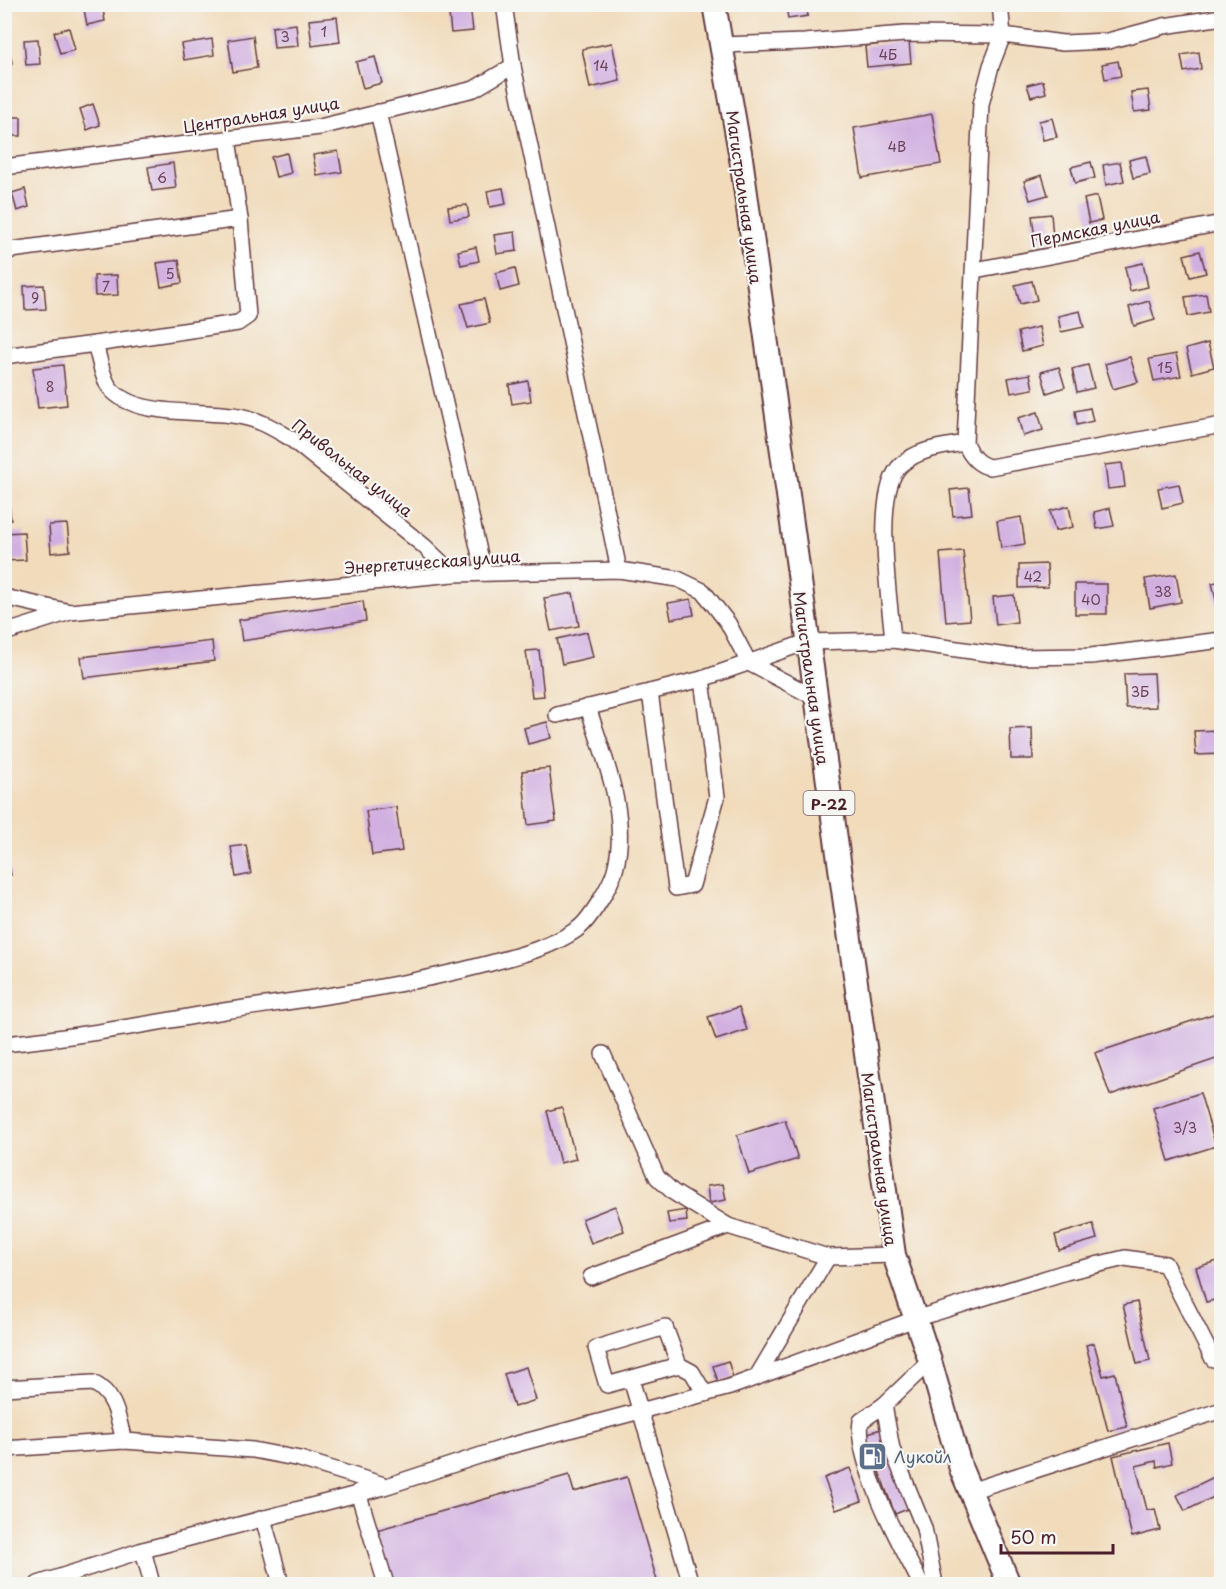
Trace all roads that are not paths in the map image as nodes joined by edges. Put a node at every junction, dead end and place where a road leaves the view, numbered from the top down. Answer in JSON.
{"nodes":[{"id":1,"x":504,"y":4,"type":"edge"},
{"id":2,"x":714,"y":4,"type":"edge"},
{"id":3,"x":1000,"y":4,"type":"edge"},
{"id":4,"x":1221,"y":17,"type":"edge"},
{"id":5,"x":1003,"y":35,"type":"junction"},
{"id":6,"x":721,"y":45,"type":"junction"},
{"id":7,"x":513,"y":66,"type":"junction"},
{"id":8,"x":378,"y":112,"type":"junction"},
{"id":9,"x":228,"y":139,"type":"junction"},
{"id":10,"x":4,"y":166,"type":"edge"},
{"id":11,"x":240,"y":219,"type":"junction"},
{"id":12,"x":1221,"y":223,"type":"edge"},
{"id":13,"x":4,"y":251,"type":"edge"},
{"id":14,"x":975,"y":270,"type":"junction"},
{"id":15,"x":95,"y":344,"type":"junction"},
{"id":16,"x":4,"y":356,"type":"edge"},
{"id":17,"x":1221,"y":425,"type":"edge"},
{"id":18,"x":965,"y":443,"type":"junction"},
{"id":19,"x":619,"y":570,"type":"junction"},
{"id":20,"x":484,"y":573,"type":"junction"},
{"id":21,"x":453,"y":574,"type":"junction"},
{"id":22,"x":4,"y":597,"type":"edge"},
{"id":23,"x":70,"y":612,"type":"junction"},
{"id":24,"x":4,"y":633,"type":"edge"},
{"id":25,"x":893,"y":640,"type":"junction"},
{"id":26,"x":1221,"y":640,"type":"edge"},
{"id":27,"x":807,"y":642,"type":"junction"},
{"id":28,"x":749,"y":663,"type":"junction"},
{"id":29,"x":702,"y":679,"type":"junction"},
{"id":30,"x":650,"y":692,"type":"junction"},
{"id":31,"x":814,"y":697,"type":"junction"},
{"id":32,"x":588,"y":707,"type":"junction"},
{"id":33,"x":557,"y":715,"type":"dead end"},
{"id":34,"x":4,"y":1044,"type":"edge"},
{"id":35,"x":603,"y":1054,"type":"dead end"},
{"id":36,"x":728,"y":1226,"type":"junction"},
{"id":37,"x":894,"y":1255,"type":"junction"},
{"id":38,"x":828,"y":1257,"type":"junction"},
{"id":39,"x":591,"y":1277,"type":"dead end"},
{"id":40,"x":915,"y":1319,"type":"junction"},
{"id":41,"x":1213,"y":1359,"type":"dead end"},
{"id":42,"x":930,"y":1361,"type":"junction"},
{"id":43,"x":679,"y":1365,"type":"junction"},
{"id":44,"x":631,"y":1378,"type":"junction"},
{"id":45,"x":756,"y":1378,"type":"junction"},
{"id":46,"x":4,"y":1388,"type":"edge"},
{"id":47,"x":705,"y":1394,"type":"junction"},
{"id":48,"x":884,"y":1405,"type":"junction"},
{"id":49,"x":1221,"y":1410,"type":"edge"},
{"id":50,"x":639,"y":1411,"type":"junction"},
{"id":51,"x":124,"y":1441,"type":"junction"},
{"id":52,"x":4,"y":1449,"type":"edge"},
{"id":53,"x":387,"y":1486,"type":"junction"},
{"id":54,"x":970,"y":1491,"type":"junction"},
{"id":55,"x":358,"y":1492,"type":"junction"},
{"id":56,"x":263,"y":1518,"type":"junction"},
{"id":57,"x":143,"y":1550,"type":"junction"},
{"id":58,"x":65,"y":1581,"type":"edge"},
{"id":59,"x":38,"y":1584,"type":"edge"},
{"id":60,"x":152,"y":1584,"type":"edge"},
{"id":61,"x":281,"y":1584,"type":"edge"},
{"id":62,"x":386,"y":1584,"type":"edge"},
{"id":63,"x":691,"y":1584,"type":"edge"},
{"id":64,"x":921,"y":1584,"type":"edge"},
{"id":65,"x":935,"y":1584,"type":"edge"},
{"id":66,"x":1009,"y":1584,"type":"edge"}],
"edges":[{"from":1,"to":7,"type":"street"},
{"from":2,"to":6,"type":"highway","name":"Магистральная улица","number":"Р-22"},
{"from":3,"to":5,"type":"street"},
{"from":4,"to":5,"type":"street"},
{"from":5,"to":6,"type":"street"},
{"from":5,"to":14,"type":"street"},
{"from":6,"to":27,"type":"highway","name":"Магистральная улица","number":"Р-22"},
{"from":7,"to":8,"type":"street","name":"Центральная улица"},
{"from":7,"to":19,"type":"street"},
{"from":8,"to":9,"type":"street","name":"Центральная улица"},
{"from":8,"to":20,"type":"street"},
{"from":9,"to":10,"type":"street","name":"Центральная улица"},
{"from":9,"to":11,"type":"street"},
{"from":11,"to":13,"type":"street"},
{"from":11,"to":15,"type":"street"},
{"from":12,"to":14,"type":"street","name":"Пермская улица"},
{"from":14,"to":18,"type":"street"},
{"from":15,"to":16,"type":"street"},
{"from":15,"to":21,"type":"street","name":"Привольная улица"},
{"from":17,"to":18,"type":"street"},
{"from":18,"to":25,"type":"street"},
{"from":19,"to":20,"type":"street","name":"Энергетическая улица"},
{"from":19,"to":28,"type":"street","name":"Энергетическая улица"},
{"from":20,"to":21,"type":"street","name":"Энергетическая улица"},
{"from":21,"to":23,"type":"street","name":"Энергетическая улица"},
{"from":22,"to":23,"type":"street"},
{"from":23,"to":24,"type":"street","name":"Энергетическая улица"},
{"from":25,"to":26,"type":"street"},
{"from":25,"to":27,"type":"street"},
{"from":27,"to":28,"type":"street"},
{"from":27,"to":31,"type":"highway","name":"Магистральная улица","number":"Р-22"},
{"from":28,"to":29,"type":"street"},
{"from":28,"to":31,"type":"street"},
{"from":29,"to":30,"type":"street"},
{"from":29,"to":30,"type":"street"},
{"from":30,"to":32,"type":"street"},
{"from":31,"to":37,"type":"highway","name":"Магистральная улица","number":"Р-22"},
{"from":32,"to":33,"type":"street"},
{"from":32,"to":34,"type":"street"},
{"from":35,"to":36,"type":"street"},
{"from":36,"to":38,"type":"street"},
{"from":36,"to":39,"type":"street"},
{"from":37,"to":38,"type":"street"},
{"from":37,"to":40,"type":"highway","name":"Магистральная улица","number":"Р-22"},
{"from":38,"to":45,"type":"street"},
{"from":40,"to":41,"type":"street"},
{"from":40,"to":42,"type":"highway","name":"Магистральная улица","number":"Р-22"},
{"from":40,"to":45,"type":"street"},
{"from":42,"to":48,"type":"street"},
{"from":42,"to":54,"type":"highway","name":"Магистральная улица","number":"Р-22"},
{"from":43,"to":44,"type":"street"},
{"from":43,"to":44,"type":"street"},
{"from":43,"to":47,"type":"street"},
{"from":44,"to":50,"type":"street"},
{"from":45,"to":47,"type":"street"},
{"from":46,"to":51,"type":"street"},
{"from":47,"to":50,"type":"street"},
{"from":48,"to":64,"type":"street"},
{"from":48,"to":65,"type":"street"},
{"from":49,"to":54,"type":"street"},
{"from":50,"to":53,"type":"street"},
{"from":50,"to":63,"type":"street"},
{"from":51,"to":52,"type":"street"},
{"from":51,"to":53,"type":"street"},
{"from":53,"to":55,"type":"street"},
{"from":54,"to":66,"type":"highway","name":"Магистральная улица","number":"Р-22"},
{"from":55,"to":56,"type":"street"},
{"from":55,"to":62,"type":"street"},
{"from":56,"to":57,"type":"street"},
{"from":56,"to":61,"type":"street"},
{"from":57,"to":58,"type":"street"},
{"from":57,"to":60,"type":"street"},
{"from":58,"to":59,"type":"street"}]}
